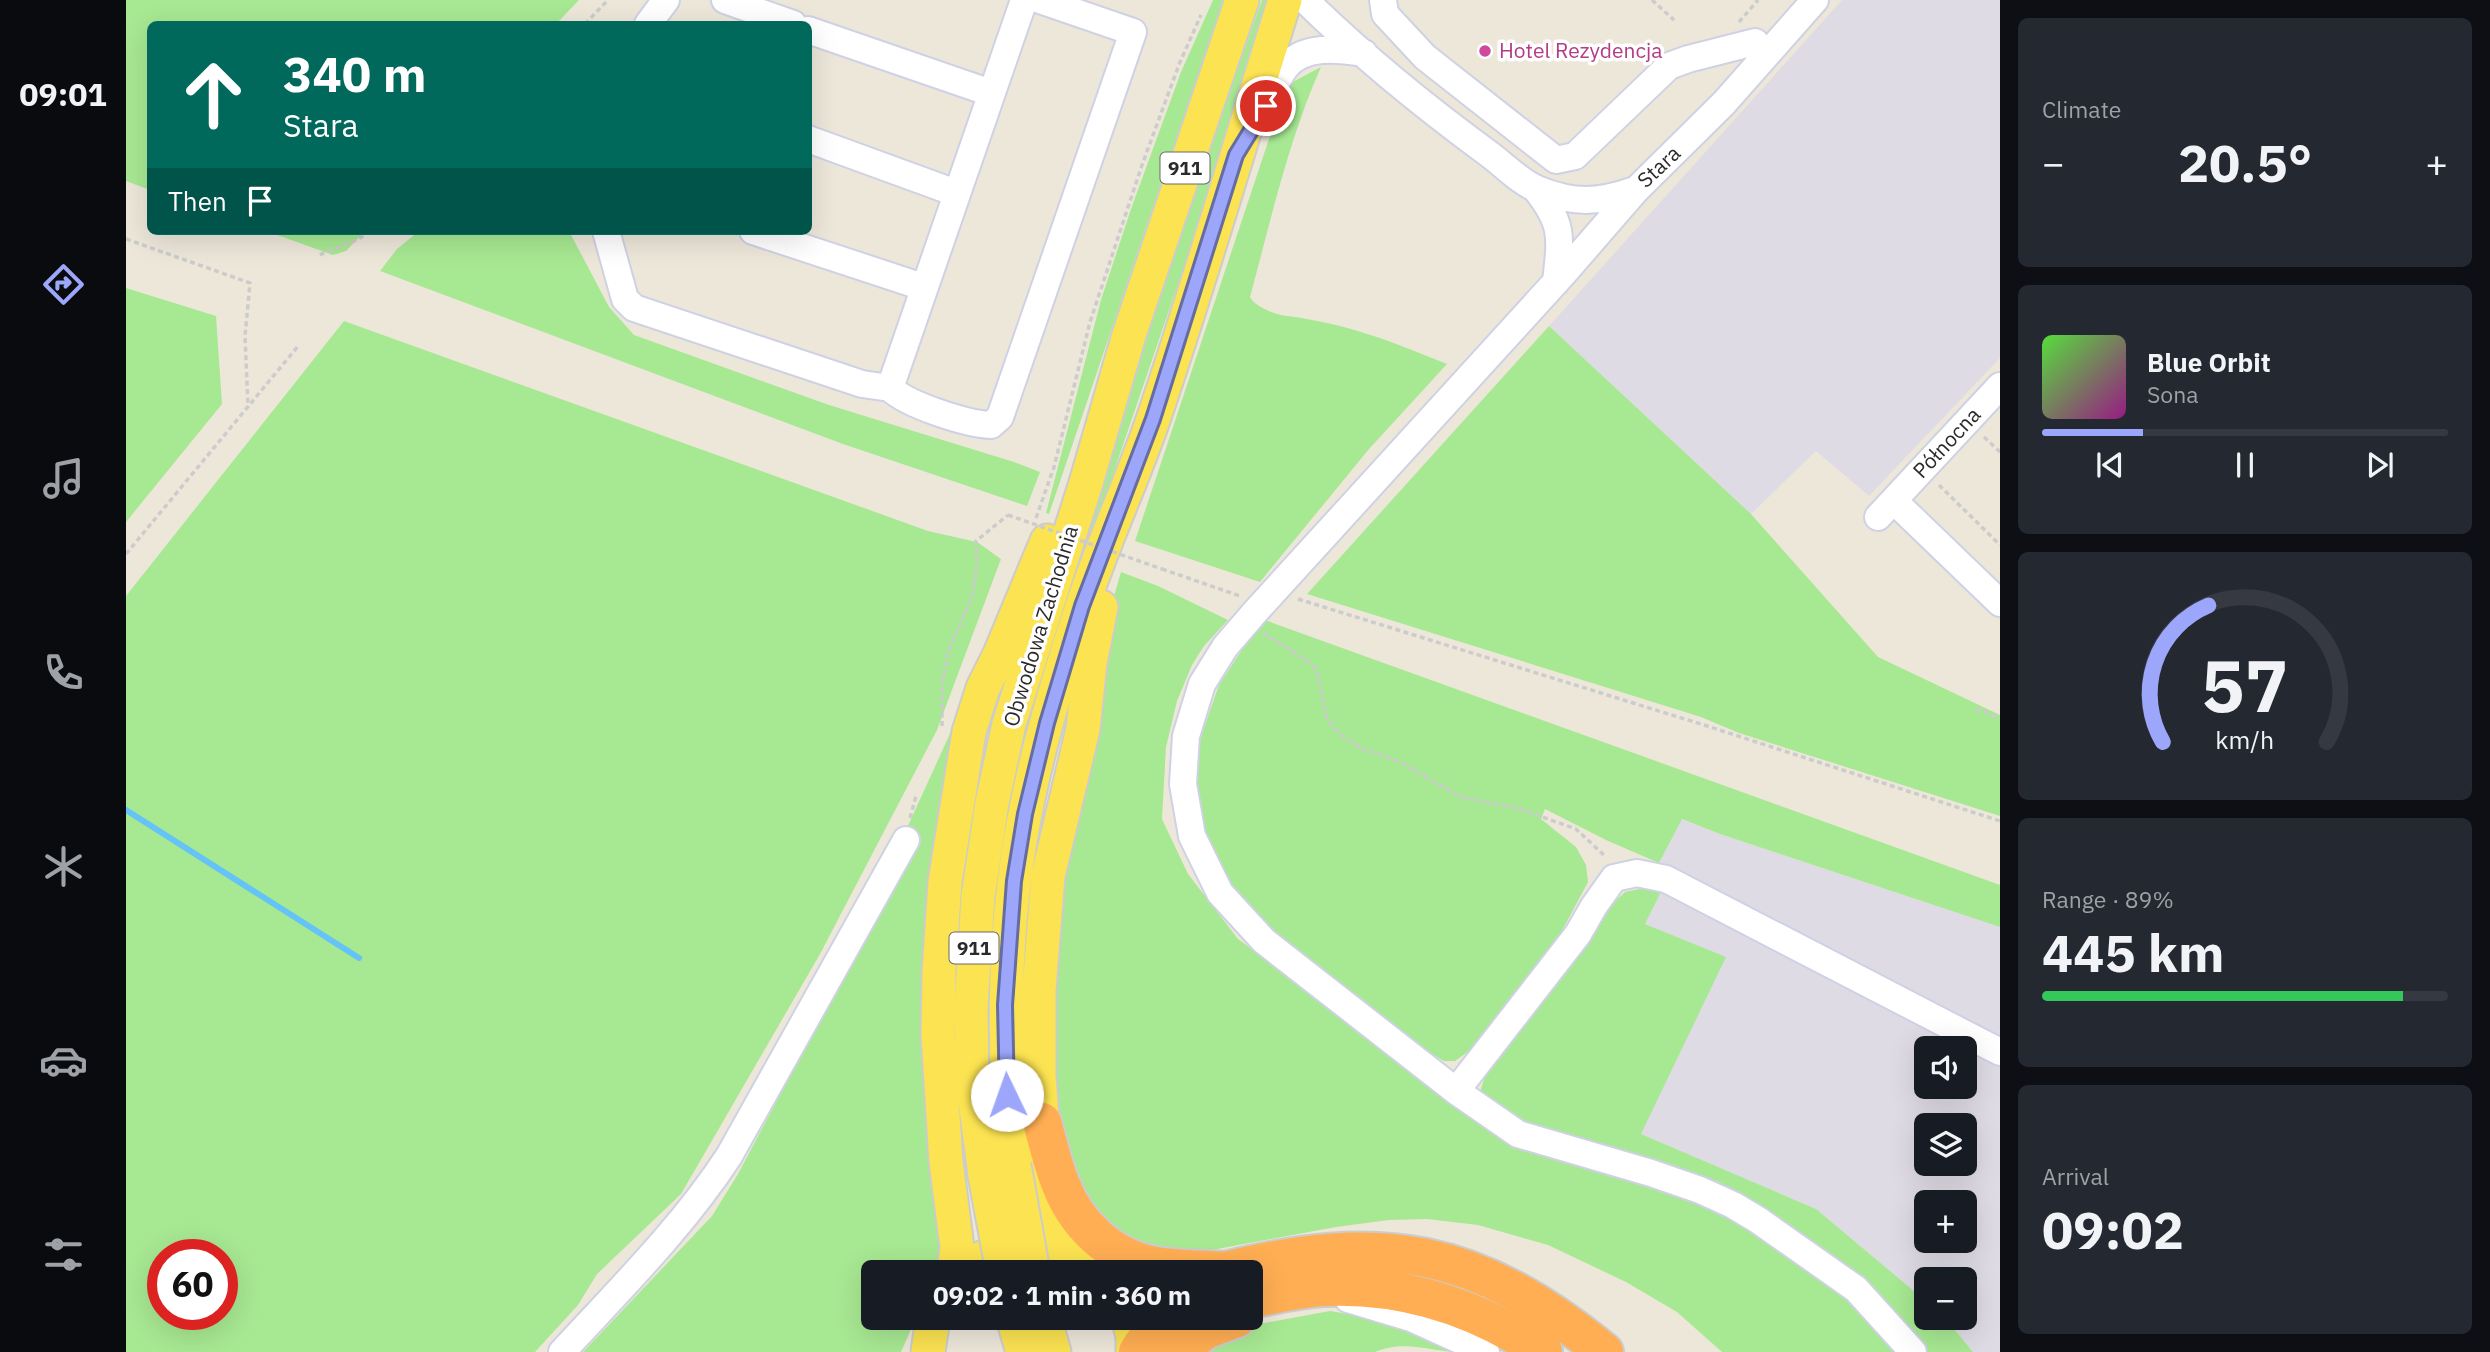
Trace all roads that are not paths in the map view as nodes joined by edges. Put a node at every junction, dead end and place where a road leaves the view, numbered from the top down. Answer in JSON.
{"nodes":[{"id":1,"x":666,"y":0,"type":"edge"},
{"id":2,"x":725,"y":0,"type":"edge"},
{"id":3,"x":1024,"y":0,"type":"edge"},
{"id":4,"x":1040,"y":0,"type":"edge"},
{"id":5,"x":1242,"y":0,"type":"edge"},
{"id":6,"x":1285,"y":0,"type":"edge"},
{"id":7,"x":1305,"y":0,"type":"edge"},
{"id":8,"x":1382,"y":0,"type":"edge"},
{"id":9,"x":1815,"y":0,"type":"edge"},
{"id":10,"x":650,"y":21,"type":"edge"},
{"id":11,"x":784,"y":21,"type":"edge"},
{"id":12,"x":812,"y":31,"type":"edge"},
{"id":13,"x":1753,"y":40,"type":"junction"},
{"id":14,"x":1364,"y":53,"type":"junction"},
{"id":15,"x":1425,"y":57,"type":"junction"},
{"id":16,"x":1390,"y":75,"type":"junction"},
{"id":17,"x":991,"y":93,"type":"junction"},
{"id":18,"x":812,"y":140,"type":"edge"},
{"id":19,"x":1236,"y":155,"type":"junction"},
{"id":20,"x":1535,"y":188,"type":"junction"},
{"id":21,"x":1636,"y":190,"type":"junction"},
{"id":22,"x":956,"y":193,"type":"junction"},
{"id":23,"x":607,"y":235,"type":"edge"},
{"id":24,"x":765,"y":235,"type":"edge"},
{"id":25,"x":1556,"y":282,"type":"junction"},
{"id":26,"x":923,"y":288,"type":"junction"},
{"id":27,"x":1129,"y":335,"type":"junction"},
{"id":28,"x":2000,"y":386,"type":"edge"},
{"id":29,"x":890,"y":388,"type":"junction"},
{"id":30,"x":1120,"y":508,"type":"junction"},
{"id":31,"x":2000,"y":603,"type":"edge"},
{"id":32,"x":906,"y":841,"type":"dead end"},
{"id":33,"x":2000,"y":1052,"type":"edge"},
{"id":34,"x":1456,"y":1091,"type":"junction"},
{"id":35,"x":1042,"y":1122,"type":"junction"},
{"id":36,"x":1000,"y":1170,"type":"junction"},
{"id":37,"x":955,"y":1260,"type":"edge"},
{"id":38,"x":981,"y":1260,"type":"edge"},
{"id":39,"x":1003,"y":1260,"type":"edge"},
{"id":40,"x":1029,"y":1260,"type":"edge"},
{"id":41,"x":1078,"y":1260,"type":"edge"},
{"id":42,"x":1083,"y":1260,"type":"edge"},
{"id":43,"x":1137,"y":1260,"type":"edge"},
{"id":44,"x":1263,"y":1270,"type":"edge"},
{"id":45,"x":1263,"y":1283,"type":"edge"},
{"id":46,"x":1392,"y":1290,"type":"junction"},
{"id":47,"x":1347,"y":1298,"type":"junction"},
{"id":48,"x":1263,"y":1311,"type":"edge"},
{"id":49,"x":1017,"y":1330,"type":"edge"},
{"id":50,"x":1048,"y":1330,"type":"edge"},
{"id":51,"x":1131,"y":1330,"type":"edge"},
{"id":52,"x":1155,"y":1330,"type":"edge"},
{"id":53,"x":1205,"y":1330,"type":"edge"},
{"id":54,"x":562,"y":1352,"type":"edge"},
{"id":55,"x":1023,"y":1352,"type":"edge"},
{"id":56,"x":1054,"y":1352,"type":"edge"},
{"id":57,"x":1136,"y":1352,"type":"edge"},
{"id":58,"x":1178,"y":1352,"type":"edge"},
{"id":59,"x":1486,"y":1352,"type":"edge"},
{"id":60,"x":1543,"y":1352,"type":"edge"},
{"id":61,"x":1604,"y":1352,"type":"edge"},
{"id":62,"x":1913,"y":1352,"type":"edge"}],
"edges":[{"from":1,"to":10,"type":"street"},
{"from":2,"to":11,"type":"street"},
{"from":3,"to":17,"type":"street"},
{"from":4,"to":29,"type":"street"},
{"from":5,"to":27,"type":"main road","name":"Obwodowa Zachodnia","number":"911"},
{"from":6,"to":19,"type":"main road","name":"Obwodowa Zachodnia","number":"911"},
{"from":7,"to":14,"type":"street","name":"Stara"},
{"from":8,"to":15,"type":"street"},
{"from":9,"to":13,"type":"street","name":"Stara"},
{"from":12,"to":17,"type":"street"},
{"from":13,"to":15,"type":"street"},
{"from":13,"to":21,"type":"street","name":"Stara"},
{"from":14,"to":16,"type":"street","name":"Stara"},
{"from":14,"to":19,"type":"street"},
{"from":15,"to":16,"type":"street"},
{"from":16,"to":20,"type":"street","name":"Stara"},
{"from":17,"to":22,"type":"street"},
{"from":18,"to":22,"type":"street"},
{"from":19,"to":30,"type":"main road","name":"Obwodowa Zachodnia","number":"911"},
{"from":20,"to":21,"type":"street","name":"Stara"},
{"from":20,"to":25,"type":"street"},
{"from":21,"to":25,"type":"street"},
{"from":22,"to":26,"type":"street"},
{"from":23,"to":29,"type":"street"},
{"from":24,"to":26,"type":"street"},
{"from":25,"to":34,"type":"street"},
{"from":26,"to":29,"type":"street"},
{"from":27,"to":36,"type":"main road","name":"Obwodowa Zachodnia","number":"911"},
{"from":27,"to":37,"type":"main road"},
{"from":28,"to":31,"type":"street","name":"Północna"},
{"from":30,"to":35,"type":"main road"},
{"from":30,"to":36,"type":"main road","name":"Obwodowa Zachodnia","number":"911"},
{"from":32,"to":54,"type":"street"},
{"from":33,"to":34,"type":"street"},
{"from":34,"to":62,"type":"street"},
{"from":35,"to":42,"type":"main road"},
{"from":35,"to":43,"type":"highway"},
{"from":36,"to":39,"type":"main road","name":"Obwodowa Zachodnia","number":"911","bridge":true},
{"from":36,"to":40,"type":"main road","name":"Obwodowa Zachodnia","number":"911","bridge":true},
{"from":38,"to":41,"type":"main road"},
{"from":44,"to":61,"type":"highway"},
{"from":45,"to":46,"type":"highway"},
{"from":46,"to":47,"type":"highway"},
{"from":46,"to":60,"type":"highway"},
{"from":47,"to":48,"type":"highway"},
{"from":47,"to":59,"type":"street"},
{"from":49,"to":55,"type":"main road"},
{"from":50,"to":56,"type":"main road"},
{"from":51,"to":57,"type":"main road"},
{"from":52,"to":57,"type":"highway"},
{"from":53,"to":58,"type":"highway"}]}
